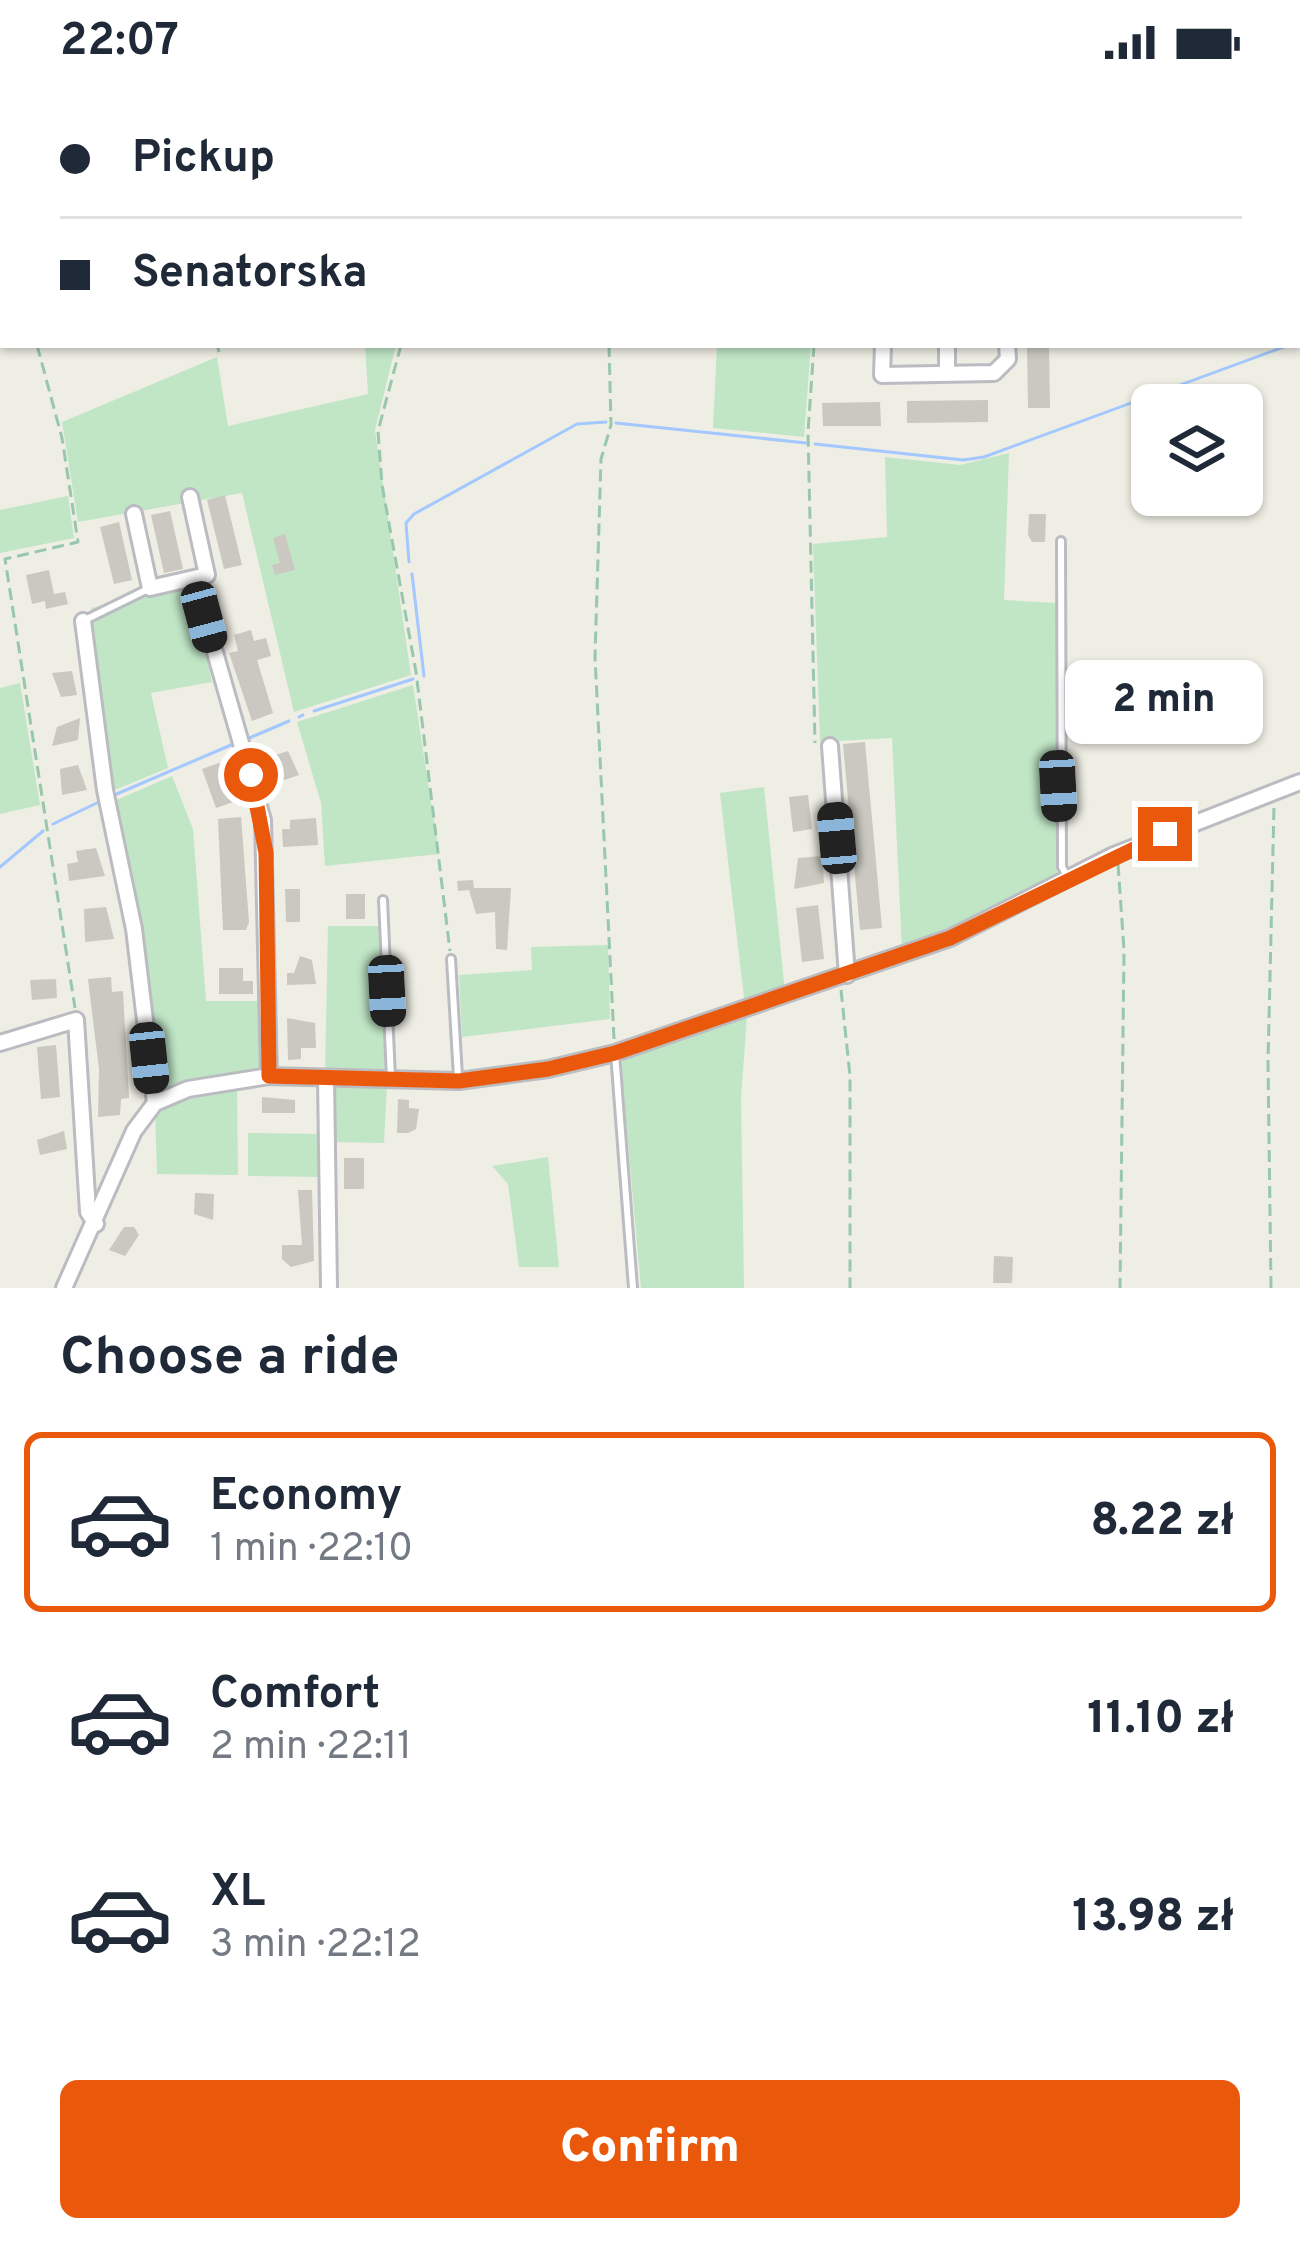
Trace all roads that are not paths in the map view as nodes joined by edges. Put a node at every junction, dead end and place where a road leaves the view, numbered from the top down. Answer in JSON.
{"nodes":[{"id":1,"x":883,"y":348,"type":"edge"},
{"id":2,"x":947,"y":348,"type":"edge"},
{"id":3,"x":1007,"y":348,"type":"edge"},
{"id":4,"x":947,"y":374,"type":"junction"},
{"id":5,"x":190,"y":497,"type":"dead end"},
{"id":6,"x":134,"y":514,"type":"dead end"},
{"id":7,"x":1061,"y":541,"type":"dead end"},
{"id":8,"x":194,"y":579,"type":"junction"},
{"id":9,"x":150,"y":588,"type":"junction"},
{"id":10,"x":83,"y":621,"type":"joint"},
{"id":11,"x":822,"y":745,"type":"road end"},
{"id":12,"x":1300,"y":782,"type":"edge"},
{"id":13,"x":1068,"y":878,"type":"junction"},
{"id":14,"x":382,"y":900,"type":"dead end"},
{"id":15,"x":451,"y":959,"type":"road end"},
{"id":16,"x":843,"y":976,"type":"junction"},
{"id":17,"x":0,"y":1043,"type":"edge"},
{"id":18,"x":615,"y":1053,"type":"junction"},
{"id":19,"x":269,"y":1076,"type":"junction"},
{"id":20,"x":326,"y":1078,"type":"junction"},
{"id":21,"x":391,"y":1081,"type":"junction"},
{"id":22,"x":459,"y":1081,"type":"junction"},
{"id":23,"x":155,"y":1103,"type":"junction"},
{"id":24,"x":96,"y":1224,"type":"junction"},
{"id":25,"x":64,"y":1288,"type":"edge"},
{"id":26,"x":329,"y":1288,"type":"edge"},
{"id":27,"x":634,"y":1288,"type":"edge"}],
"edges":[{"from":1,"to":4,"type":"street"},
{"from":2,"to":4,"type":"street"},
{"from":3,"to":4,"type":"street"},
{"from":5,"to":8,"type":"street"},
{"from":6,"to":9,"type":"street"},
{"from":7,"to":13,"type":"lane"},
{"from":8,"to":9,"type":"street"},
{"from":8,"to":19,"type":"street"},
{"from":9,"to":10,"type":"lane"},
{"from":10,"to":23,"type":"street"},
{"from":11,"to":16,"type":"street"},
{"from":12,"to":13,"type":"street"},
{"from":13,"to":16,"type":"street"},
{"from":14,"to":21,"type":"lane"},
{"from":15,"to":22,"type":"lane"},
{"from":16,"to":18,"type":"street"},
{"from":17,"to":24,"type":"street"},
{"from":18,"to":22,"type":"street"},
{"from":18,"to":27,"type":"lane"},
{"from":19,"to":20,"type":"street"},
{"from":19,"to":23,"type":"street"},
{"from":20,"to":21,"type":"street"},
{"from":20,"to":26,"type":"street"},
{"from":21,"to":22,"type":"street"},
{"from":23,"to":24,"type":"street"},
{"from":24,"to":25,"type":"street"}]}
